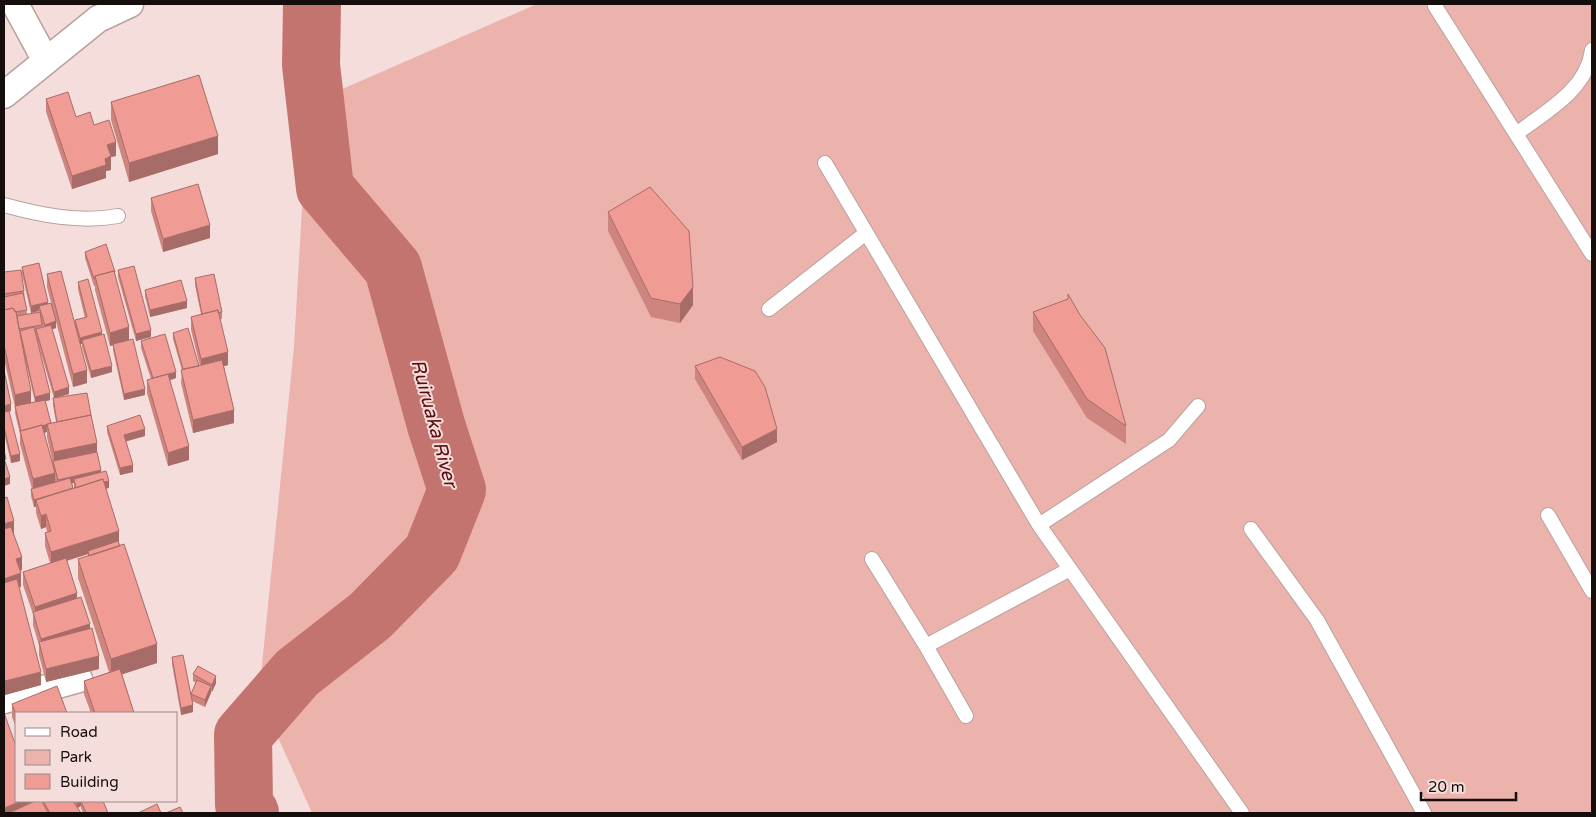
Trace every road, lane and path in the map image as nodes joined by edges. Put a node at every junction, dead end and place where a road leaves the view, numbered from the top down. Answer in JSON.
{"nodes":[{"id":1,"x":15,"y":4,"type":"edge"},
{"id":2,"x":130,"y":4,"type":"edge"},
{"id":3,"x":1435,"y":6,"type":"dead end"},
{"id":4,"x":1592,"y":50,"type":"edge"},
{"id":5,"x":46,"y":61,"type":"junction"},
{"id":6,"x":4,"y":96,"type":"edge"},
{"id":7,"x":1516,"y":134,"type":"junction"},
{"id":8,"x":825,"y":164,"type":"dead end"},
{"id":9,"x":4,"y":205,"type":"edge"},
{"id":10,"x":118,"y":216,"type":"dead end"},
{"id":11,"x":866,"y":233,"type":"junction"},
{"id":12,"x":1592,"y":254,"type":"edge"},
{"id":13,"x":769,"y":310,"type":"dead end"},
{"id":14,"x":1198,"y":406,"type":"dead end"},
{"id":15,"x":1548,"y":515,"type":"dead end"},
{"id":16,"x":1039,"y":525,"type":"junction"},
{"id":17,"x":1251,"y":529,"type":"dead end"},
{"id":18,"x":872,"y":558,"type":"dead end"},
{"id":19,"x":1070,"y":569,"type":"junction"},
{"id":20,"x":1592,"y":591,"type":"edge"},
{"id":21,"x":926,"y":646,"type":"junction"},
{"id":22,"x":79,"y":679,"type":"dead end"},
{"id":23,"x":4,"y":700,"type":"edge"},
{"id":24,"x":966,"y":716,"type":"dead end"},
{"id":25,"x":1242,"y":813,"type":"edge"},
{"id":26,"x":1424,"y":813,"type":"edge"}],
"edges":[{"from":1,"to":5,"type":"street"},
{"from":2,"to":5,"type":"street"},
{"from":3,"to":7,"type":"lane"},
{"from":4,"to":7,"type":"lane"},
{"from":5,"to":6,"type":"street"},
{"from":7,"to":12,"type":"lane"},
{"from":8,"to":11,"type":"lane"},
{"from":9,"to":10,"type":"lane"},
{"from":11,"to":13,"type":"lane"},
{"from":11,"to":16,"type":"lane"},
{"from":14,"to":16,"type":"lane"},
{"from":15,"to":20,"type":"lane"},
{"from":16,"to":19,"type":"lane"},
{"from":17,"to":26,"type":"lane"},
{"from":18,"to":21,"type":"lane"},
{"from":19,"to":21,"type":"lane"},
{"from":19,"to":25,"type":"lane"},
{"from":21,"to":24,"type":"lane"},
{"from":22,"to":23,"type":"street"}]}
